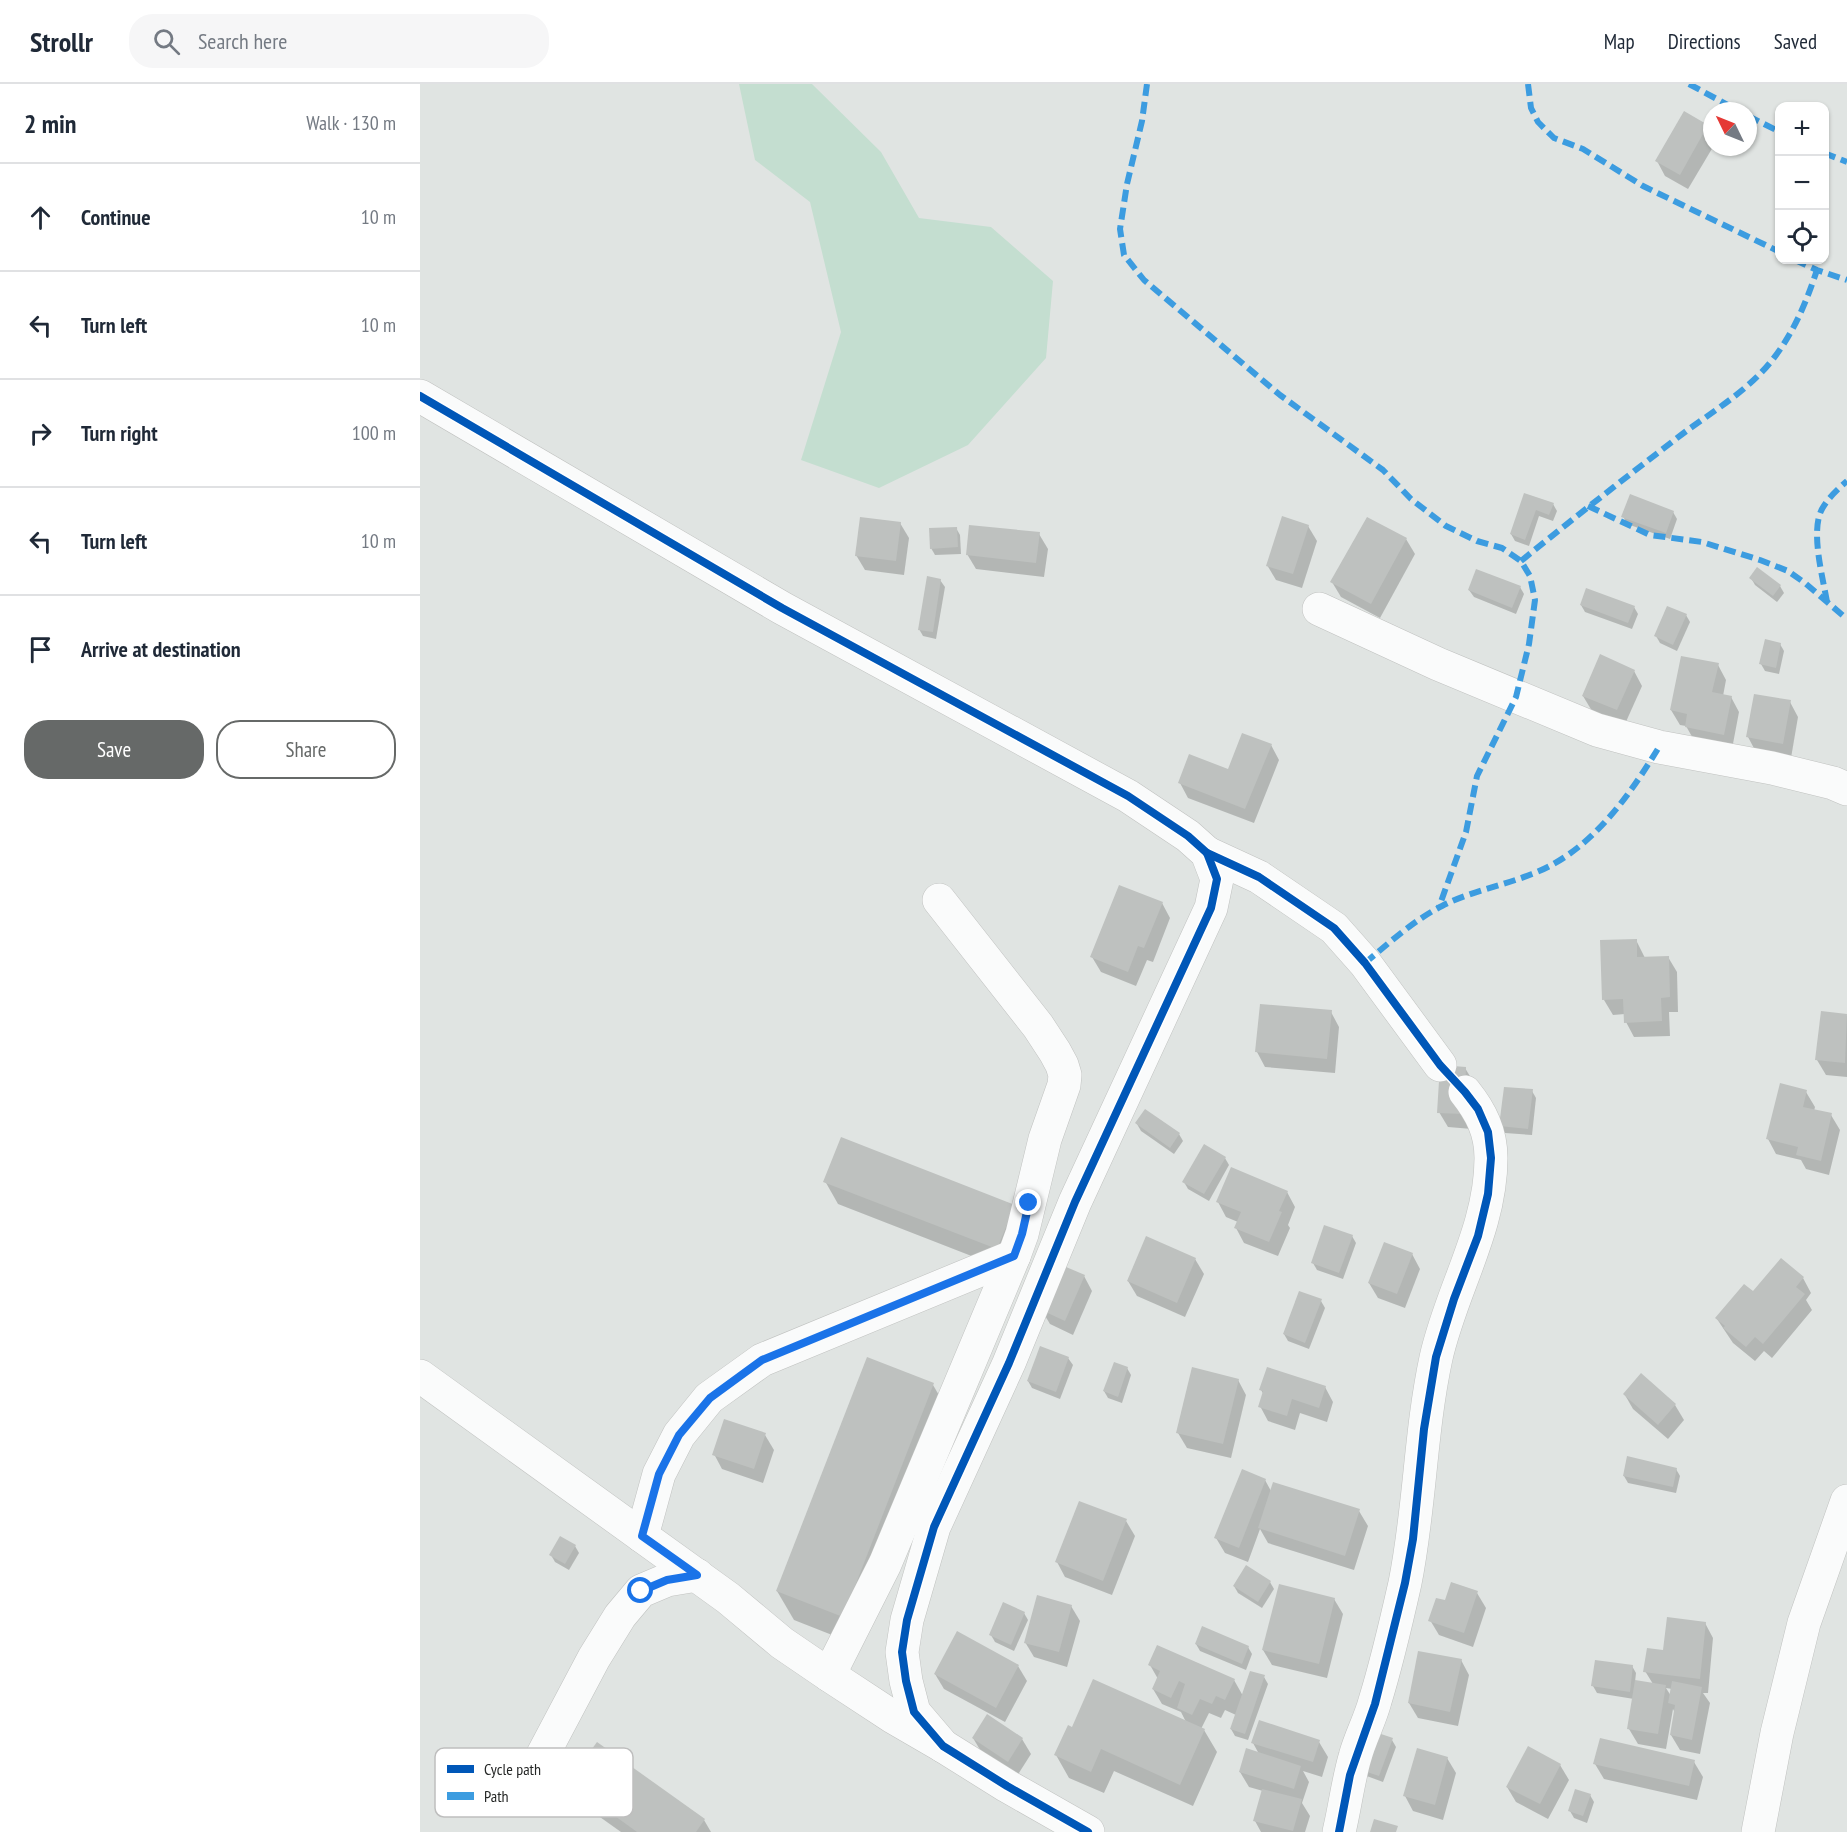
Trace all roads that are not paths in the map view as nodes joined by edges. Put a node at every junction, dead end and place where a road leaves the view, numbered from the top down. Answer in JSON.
{"nodes":[{"id":1,"x":420,"y":396,"type":"edge"},
{"id":2,"x":1318,"y":609,"type":"dead end"},
{"id":3,"x":1847,"y":789,"type":"edge"},
{"id":4,"x":1207,"y":853,"type":"junction"},
{"id":5,"x":939,"y":900,"type":"dead end"},
{"id":6,"x":1440,"y":1065,"type":"dead end"},
{"id":7,"x":1465,"y":1092,"type":"dead end"},
{"id":8,"x":1014,"y":1256,"type":"junction"},
{"id":9,"x":420,"y":1376,"type":"edge"},
{"id":10,"x":1847,"y":1501,"type":"edge"},
{"id":11,"x":642,"y":1536,"type":"junction"},
{"id":12,"x":697,"y":1575,"type":"junction"},
{"id":13,"x":829,"y":1675,"type":"junction"},
{"id":14,"x":943,"y":1746,"type":"junction"},
{"id":15,"x":546,"y":1748,"type":"edge"},
{"id":16,"x":1088,"y":1832,"type":"edge"},
{"id":17,"x":1339,"y":1832,"type":"edge"},
{"id":18,"x":1758,"y":1832,"type":"edge"}],
"edges":[{"from":1,"to":4,"type":"street"},
{"from":2,"to":3,"type":"street"},
{"from":4,"to":6,"type":"street"},
{"from":4,"to":14,"type":"street"},
{"from":5,"to":8,"type":"street"},
{"from":7,"to":17,"type":"street"},
{"from":8,"to":11,"type":"street"},
{"from":8,"to":13,"type":"street"},
{"from":9,"to":11,"type":"street"},
{"from":10,"to":18,"type":"street"},
{"from":11,"to":12,"type":"street"},
{"from":12,"to":13,"type":"street"},
{"from":12,"to":15,"type":"street"},
{"from":13,"to":14,"type":"street"},
{"from":14,"to":16,"type":"street"}]}
